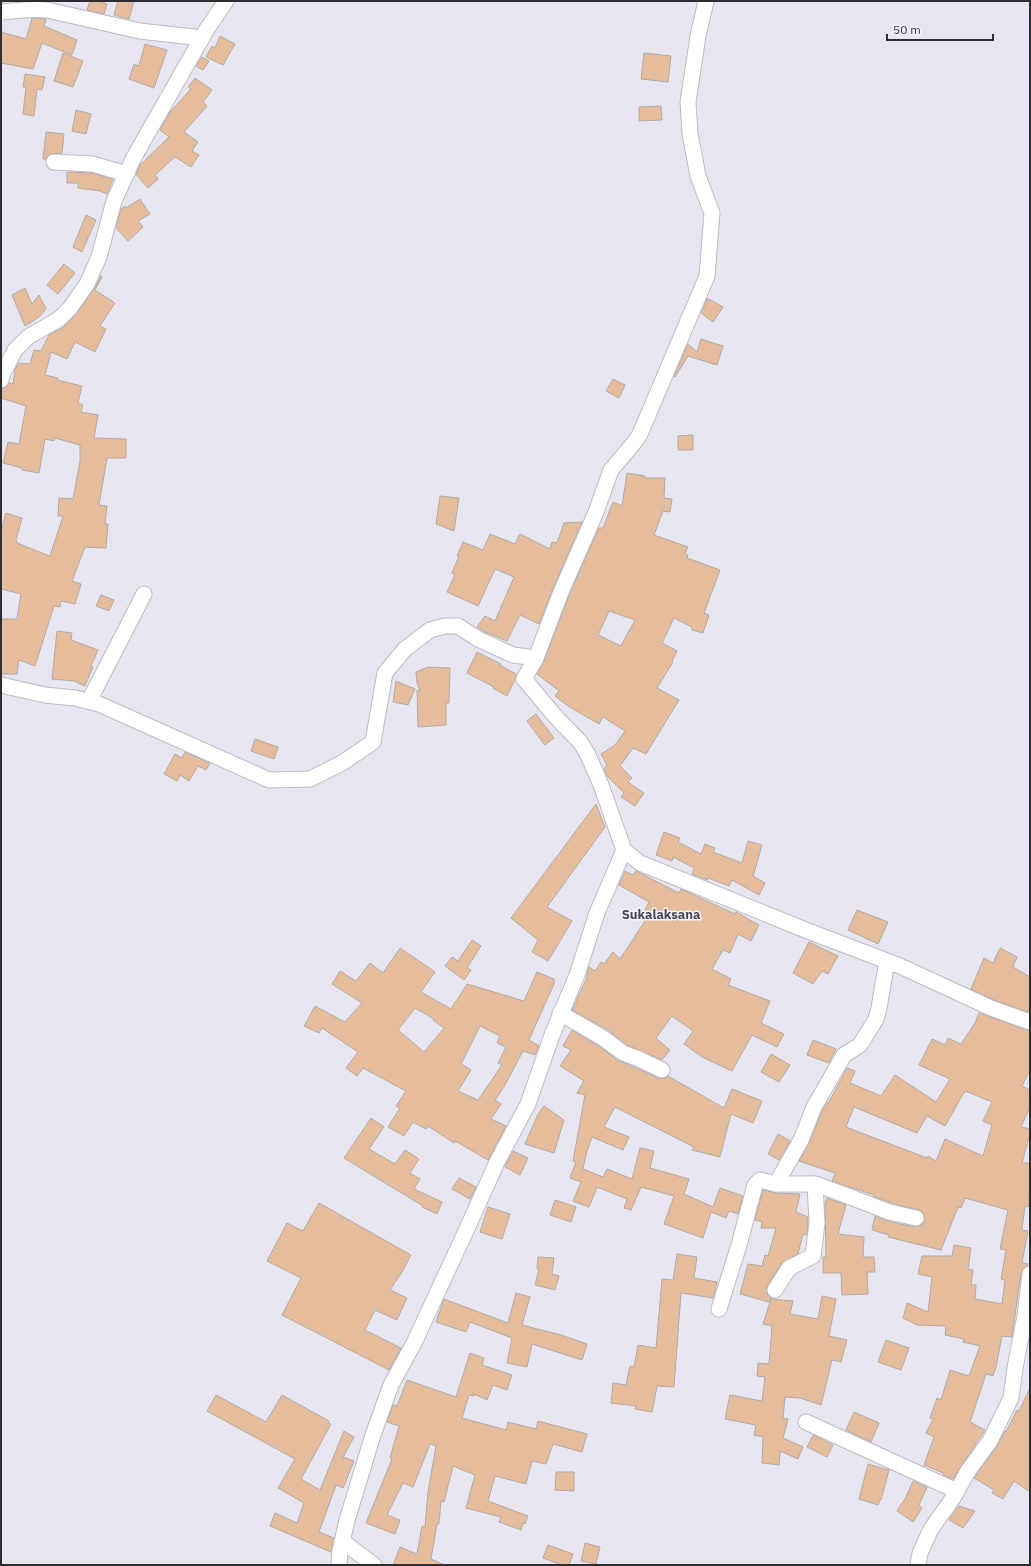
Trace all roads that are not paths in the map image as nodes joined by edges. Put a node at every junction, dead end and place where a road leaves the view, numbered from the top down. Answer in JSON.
{"nodes":[{"id":1,"x":226,"y":1,"type":"edge"},
{"id":2,"x":706,"y":1,"type":"edge"},
{"id":3,"x":1,"y":12,"type":"edge"},
{"id":4,"x":202,"y":38,"type":"junction"},
{"id":5,"x":54,"y":162,"type":"dead end"},
{"id":6,"x":127,"y":174,"type":"junction"},
{"id":7,"x":1,"y":380,"type":"edge"},
{"id":8,"x":144,"y":594,"type":"dead end"},
{"id":9,"x":536,"y":658,"type":"junction"},
{"id":10,"x":1,"y":685,"type":"edge"},
{"id":11,"x":89,"y":701,"type":"junction"},
{"id":12,"x":624,"y":850,"type":"junction"},
{"id":13,"x":887,"y":961,"type":"junction"},
{"id":14,"x":560,"y":1013,"type":"junction"},
{"id":15,"x":1030,"y":1022,"type":"edge"},
{"id":16,"x":662,"y":1070,"type":"dead end"},
{"id":17,"x":776,"y":1184,"type":"junction"},
{"id":18,"x":815,"y":1184,"type":"junction"},
{"id":19,"x":916,"y":1218,"type":"dead end"},
{"id":20,"x":1030,"y":1274,"type":"edge"},
{"id":21,"x":775,"y":1290,"type":"dead end"},
{"id":22,"x":719,"y":1309,"type":"dead end"},
{"id":23,"x":806,"y":1422,"type":"dead end"},
{"id":24,"x":957,"y":1491,"type":"junction"},
{"id":25,"x":342,"y":1541,"type":"junction"},
{"id":26,"x":339,"y":1565,"type":"edge"},
{"id":27,"x":374,"y":1565,"type":"edge"},
{"id":28,"x":918,"y":1565,"type":"edge"}],
"edges":[{"from":1,"to":4,"type":"street"},
{"from":2,"to":9,"type":"street"},
{"from":3,"to":4,"type":"street"},
{"from":4,"to":6,"type":"street"},
{"from":5,"to":6,"type":"street"},
{"from":6,"to":7,"type":"street"},
{"from":8,"to":11,"type":"street"},
{"from":9,"to":11,"type":"street"},
{"from":9,"to":12,"type":"street"},
{"from":10,"to":11,"type":"street"},
{"from":12,"to":13,"type":"street"},
{"from":12,"to":14,"type":"street"},
{"from":13,"to":15,"type":"street"},
{"from":13,"to":17,"type":"street"},
{"from":14,"to":16,"type":"street"},
{"from":14,"to":25,"type":"street"},
{"from":17,"to":18,"type":"street"},
{"from":17,"to":22,"type":"street"},
{"from":18,"to":19,"type":"street"},
{"from":18,"to":21,"type":"street"},
{"from":20,"to":24,"type":"street"},
{"from":23,"to":24,"type":"street"},
{"from":24,"to":28,"type":"street"},
{"from":25,"to":26,"type":"street"},
{"from":25,"to":27,"type":"street"}]}
